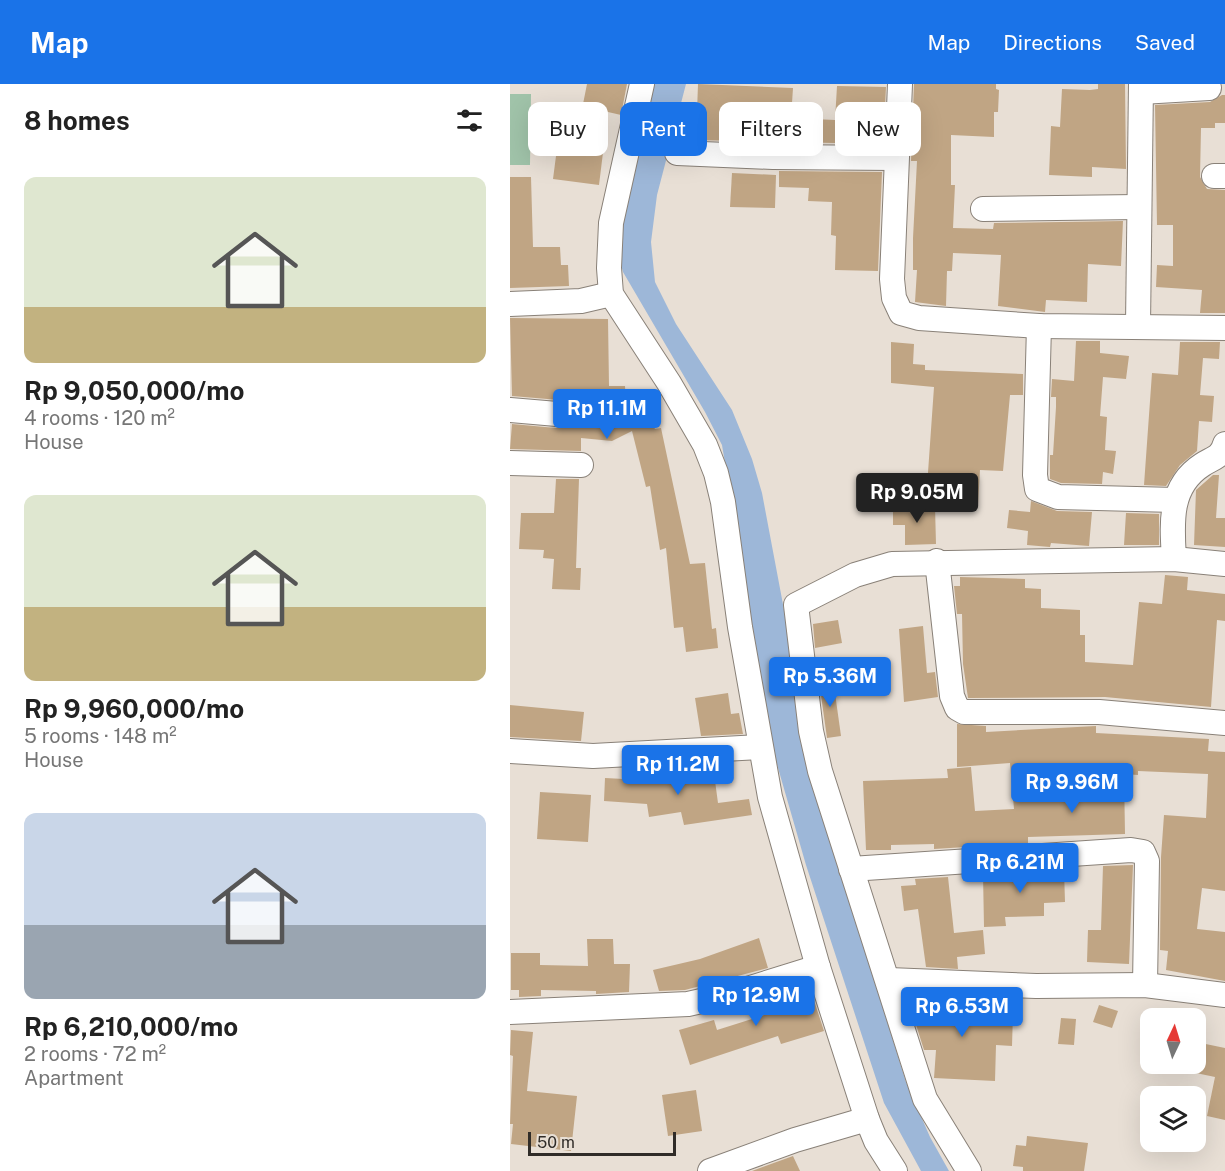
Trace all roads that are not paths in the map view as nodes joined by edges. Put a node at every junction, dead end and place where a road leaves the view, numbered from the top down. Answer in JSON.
{"nodes":[{"id":1,"x":642,"y":84,"type":"edge"},
{"id":2,"x":900,"y":84,"type":"edge"},
{"id":3,"x":1141,"y":88,"type":"edge"},
{"id":4,"x":1209,"y":88,"type":"dead end"},
{"id":5,"x":707,"y":155,"type":"edge"},
{"id":6,"x":895,"y":158,"type":"junction"},
{"id":7,"x":1138,"y":207,"type":"junction"},
{"id":8,"x":983,"y":209,"type":"dead end"},
{"id":9,"x":611,"y":294,"type":"junction"},
{"id":10,"x":510,"y":304,"type":"edge"},
{"id":11,"x":1039,"y":326,"type":"junction"},
{"id":12,"x":1138,"y":326,"type":"junction"},
{"id":13,"x":1225,"y":328,"type":"edge"},
{"id":14,"x":510,"y":410,"type":"edge"},
{"id":15,"x":557,"y":414,"type":"dead end"},
{"id":16,"x":1225,"y":444,"type":"edge"},
{"id":17,"x":510,"y":463,"type":"edge"},
{"id":18,"x":581,"y":465,"type":"dead end"},
{"id":19,"x":1213,"y":466,"type":"edge"},
{"id":20,"x":1175,"y":500,"type":"junction"},
{"id":21,"x":1174,"y":560,"type":"junction"},
{"id":22,"x":937,"y":561,"type":"junction"},
{"id":23,"x":1225,"y":564,"type":"edge"},
{"id":24,"x":1225,"y":723,"type":"edge"},
{"id":25,"x":760,"y":747,"type":"junction"},
{"id":26,"x":510,"y":751,"type":"edge"},
{"id":27,"x":851,"y":869,"type":"junction"},
{"id":28,"x":818,"y":967,"type":"junction"},
{"id":29,"x":889,"y":980,"type":"junction"},
{"id":30,"x":1145,"y":985,"type":"junction"},
{"id":31,"x":1225,"y":995,"type":"edge"},
{"id":32,"x":510,"y":1012,"type":"edge"},
{"id":33,"x":867,"y":1119,"type":"junction"},
{"id":34,"x":710,"y":1171,"type":"edge"},
{"id":35,"x":895,"y":1171,"type":"edge"},
{"id":36,"x":969,"y":1171,"type":"edge"}],
"edges":[{"from":1,"to":9,"type":"street"},
{"from":2,"to":6,"type":"street"},
{"from":3,"to":4,"type":"street"},
{"from":3,"to":7,"type":"street"},
{"from":5,"to":6,"type":"street"},
{"from":6,"to":11,"type":"street"},
{"from":7,"to":8,"type":"street"},
{"from":7,"to":12,"type":"street"},
{"from":9,"to":10,"type":"street"},
{"from":9,"to":25,"type":"street"},
{"from":11,"to":12,"type":"street"},
{"from":11,"to":20,"type":"street"},
{"from":12,"to":13,"type":"street"},
{"from":14,"to":15,"type":"street"},
{"from":16,"to":19,"type":"street"},
{"from":17,"to":18,"type":"street"},
{"from":19,"to":20,"type":"street"},
{"from":20,"to":21,"type":"street"},
{"from":21,"to":22,"type":"street"},
{"from":21,"to":23,"type":"street"},
{"from":22,"to":24,"type":"street"},
{"from":22,"to":27,"type":"street"},
{"from":25,"to":26,"type":"street"},
{"from":25,"to":28,"type":"street"},
{"from":27,"to":29,"type":"street"},
{"from":27,"to":30,"type":"street"},
{"from":28,"to":32,"type":"street"},
{"from":28,"to":33,"type":"street"},
{"from":29,"to":30,"type":"street"},
{"from":29,"to":36,"type":"street"},
{"from":30,"to":31,"type":"street"},
{"from":33,"to":34,"type":"street"},
{"from":33,"to":35,"type":"street"}]}
